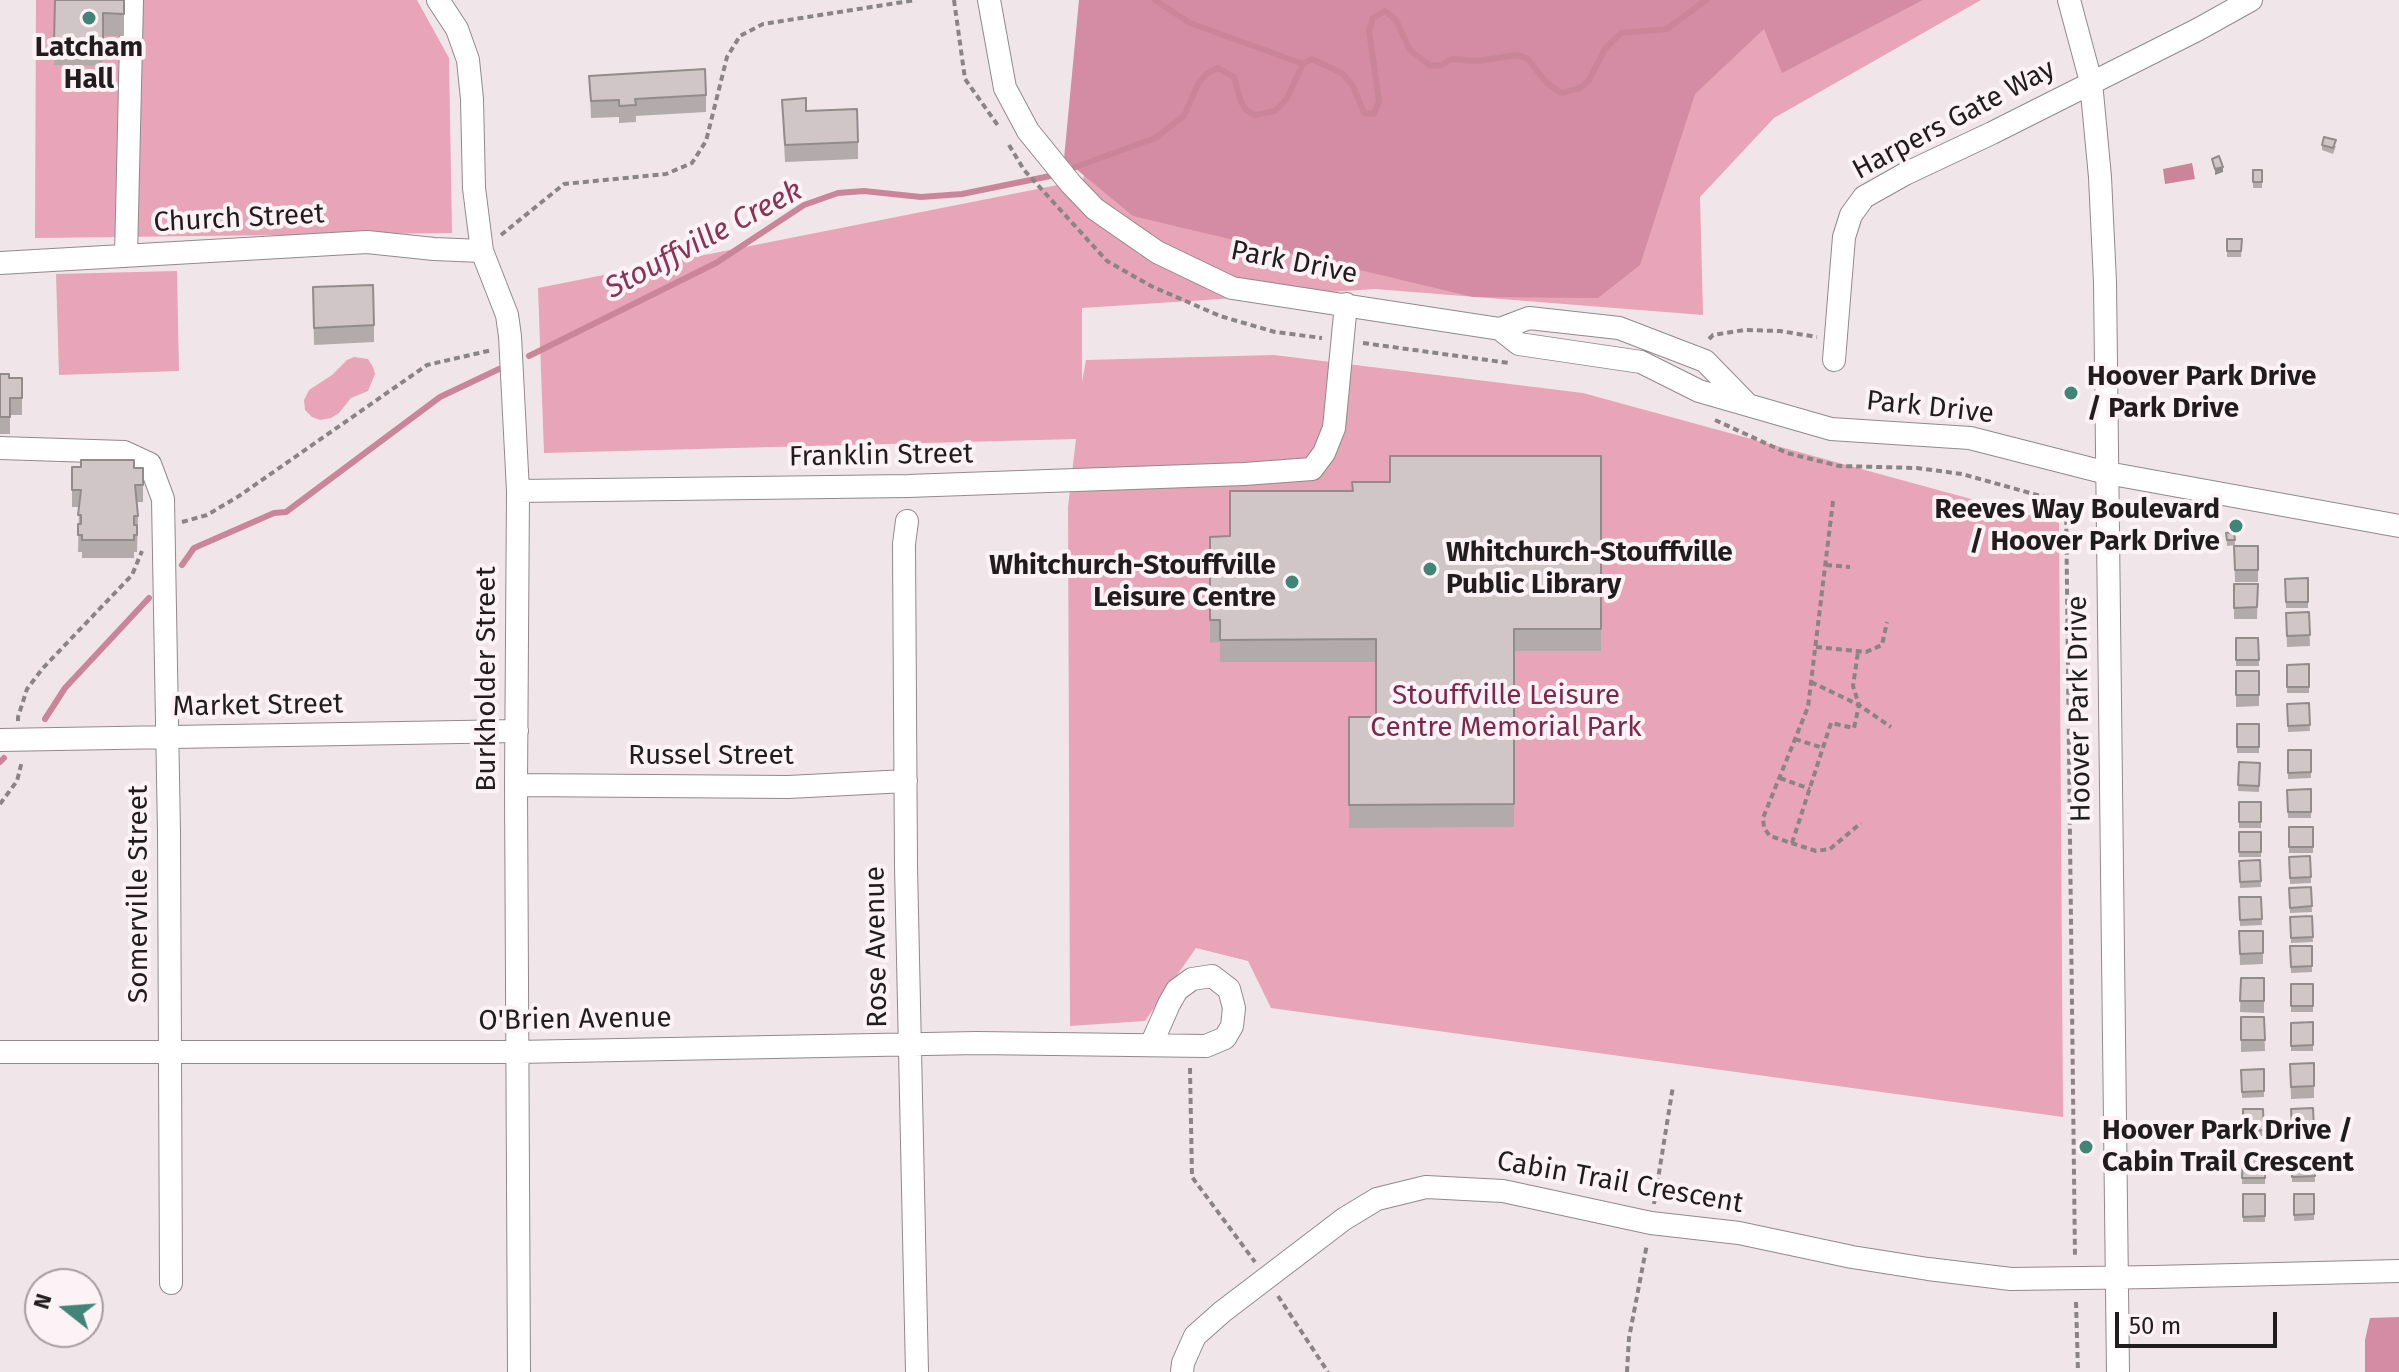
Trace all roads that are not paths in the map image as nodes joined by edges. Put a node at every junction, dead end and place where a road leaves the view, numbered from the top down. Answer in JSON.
{"nodes":[{"id":1,"x":132,"y":0,"type":"edge"},
{"id":2,"x":438,"y":0,"type":"edge"},
{"id":3,"x":989,"y":0,"type":"edge"},
{"id":4,"x":2069,"y":0,"type":"edge"},
{"id":5,"x":2251,"y":0,"type":"edge"},
{"id":6,"x":2091,"y":82,"type":"junction"},
{"id":7,"x":482,"y":251,"type":"junction"},
{"id":8,"x":126,"y":256,"type":"junction"},
{"id":9,"x":0,"y":263,"type":"edge"},
{"id":10,"x":1346,"y":304,"type":"junction"},
{"id":11,"x":1500,"y":329,"type":"junction"},
{"id":12,"x":1835,"y":350,"type":"road end"},
{"id":13,"x":1747,"y":404,"type":"junction"},
{"id":14,"x":0,"y":448,"type":"edge"},
{"id":15,"x":2107,"y":473,"type":"junction"},
{"id":16,"x":518,"y":491,"type":"junction"},
{"id":17,"x":907,"y":521,"type":"dead end"},
{"id":18,"x":2399,"y":526,"type":"edge"},
{"id":19,"x":517,"y":731,"type":"junction"},
{"id":20,"x":167,"y":737,"type":"junction"},
{"id":21,"x":11,"y":740,"type":"edge"},
{"id":22,"x":906,"y":781,"type":"junction"},
{"id":23,"x":516,"y":785,"type":"junction"},
{"id":24,"x":909,"y":1045,"type":"junction"},
{"id":25,"x":1151,"y":1045,"type":"junction"},
{"id":26,"x":169,"y":1050,"type":"junction"},
{"id":27,"x":0,"y":1052,"type":"edge"},
{"id":28,"x":517,"y":1052,"type":"junction"},
{"id":29,"x":2399,"y":1271,"type":"edge"},
{"id":30,"x":2117,"y":1278,"type":"junction"},
{"id":31,"x":171,"y":1283,"type":"dead end"},
{"id":32,"x":519,"y":1372,"type":"edge"},
{"id":33,"x":917,"y":1372,"type":"edge"},
{"id":34,"x":1182,"y":1372,"type":"edge"},
{"id":35,"x":2118,"y":1372,"type":"edge"}],
"edges":[{"from":1,"to":8,"type":"street"},
{"from":2,"to":7,"type":"street","name":"Burkholder Street"},
{"from":3,"to":10,"type":"street","name":"Park Drive"},
{"from":4,"to":6,"type":"street","name":"Hoover Park Drive"},
{"from":5,"to":6,"type":"street","name":"Harpers Gate Way"},
{"from":6,"to":12,"type":"street","name":"Harpers Gate Way"},
{"from":6,"to":15,"type":"street","name":"Hoover Park Drive"},
{"from":7,"to":8,"type":"street","name":"Church Street"},
{"from":7,"to":16,"type":"street","name":"Burkholder Street"},
{"from":8,"to":9,"type":"street","name":"Church Street"},
{"from":10,"to":11,"type":"street","name":"Park Drive"},
{"from":10,"to":16,"type":"street","name":"Franklin Street"},
{"from":11,"to":13,"type":"street","name":"Park Drive"},
{"from":11,"to":13,"type":"street","name":"Park Drive"},
{"from":13,"to":15,"type":"street","name":"Park Drive"},
{"from":14,"to":20,"type":"street","name":"Somerville Street"},
{"from":15,"to":18,"type":"street","name":"Park Drive"},
{"from":15,"to":30,"type":"street","name":"Hoover Park Drive"},
{"from":16,"to":19,"type":"street","name":"Burkholder Street"},
{"from":17,"to":22,"type":"street","name":"Rose Avenue"},
{"from":19,"to":20,"type":"street","name":"Market Street"},
{"from":19,"to":23,"type":"street","name":"Burkholder Street"},
{"from":20,"to":21,"type":"street","name":"Market Street"},
{"from":20,"to":26,"type":"street","name":"Somerville Street"},
{"from":22,"to":23,"type":"street","name":"Russel Street"},
{"from":22,"to":24,"type":"street","name":"Rose Avenue"},
{"from":23,"to":28,"type":"street","name":"Burkholder Street"},
{"from":24,"to":25,"type":"street","name":"O'Brien Avenue"},
{"from":24,"to":28,"type":"street","name":"O'Brien Avenue"},
{"from":24,"to":33,"type":"street","name":"Rose Avenue"},
{"from":25,"to":25,"type":"street","name":"O'Brien Avenue"},
{"from":26,"to":27,"type":"street","name":"O'Brien Avenue"},
{"from":26,"to":28,"type":"street","name":"O'Brien Avenue"},
{"from":26,"to":31,"type":"street","name":"Somerville Street"},
{"from":28,"to":32,"type":"street","name":"Burkholder Street"},
{"from":29,"to":30,"type":"street","name":"Cabin Trail Crescent"},
{"from":30,"to":34,"type":"street","name":"Cabin Trail Crescent"},
{"from":30,"to":35,"type":"street","name":"Hoover Park Drive"}]}
